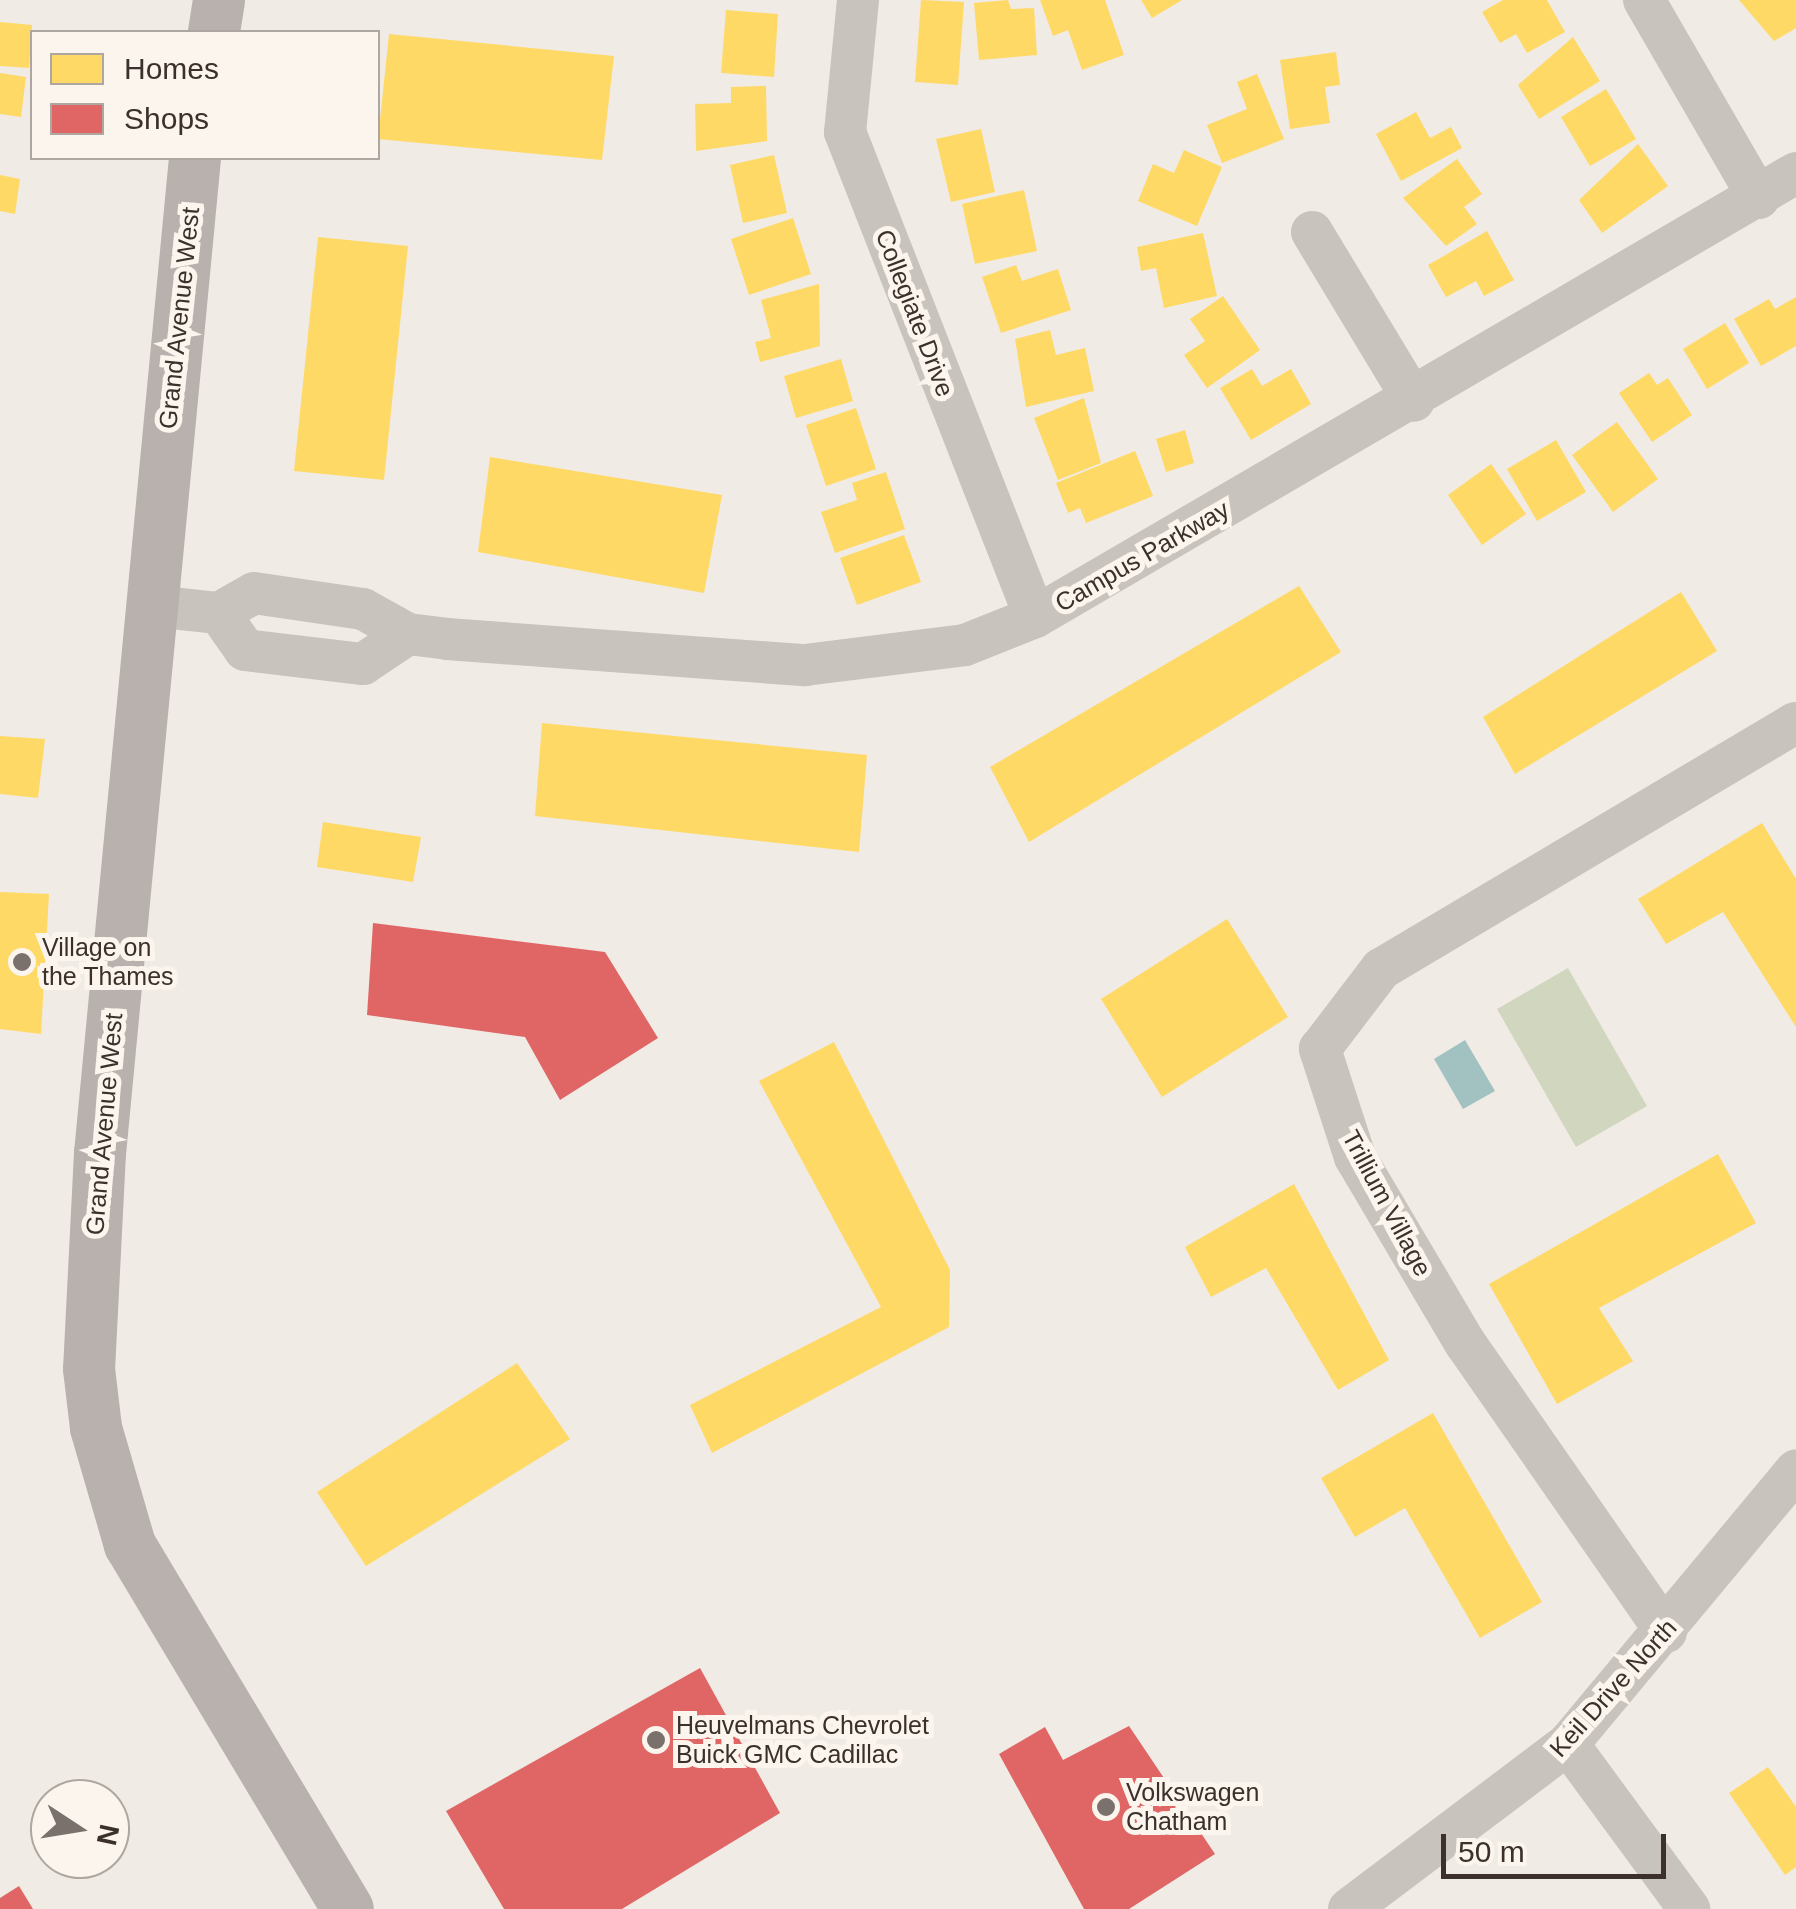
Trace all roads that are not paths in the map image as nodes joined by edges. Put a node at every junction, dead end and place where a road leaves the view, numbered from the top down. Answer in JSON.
{"nodes":[{"id":1,"x":219,"y":0,"type":"edge"},
{"id":2,"x":858,"y":0,"type":"edge"},
{"id":3,"x":1644,"y":0,"type":"edge"},
{"id":4,"x":214,"y":30,"type":"edge"},
{"id":5,"x":196,"y":160,"type":"edge"},
{"id":6,"x":1796,"y":173,"type":"edge"},
{"id":7,"x":1759,"y":198,"type":"junction"},
{"id":8,"x":1312,"y":232,"type":"dead end"},
{"id":9,"x":1414,"y":402,"type":"junction"},
{"id":10,"x":153,"y":606,"type":"junction"},
{"id":11,"x":220,"y":613,"type":"junction"},
{"id":12,"x":1035,"y":617,"type":"junction"},
{"id":13,"x":408,"y":634,"type":"junction"},
{"id":14,"x":1796,"y":723,"type":"edge"},
{"id":15,"x":1796,"y":1470,"type":"edge"},
{"id":16,"x":1666,"y":1632,"type":"junction"},
{"id":17,"x":1568,"y":1744,"type":"junction"},
{"id":18,"x":348,"y":1909,"type":"edge"},
{"id":19,"x":1348,"y":1909,"type":"edge"},
{"id":20,"x":1689,"y":1909,"type":"edge"}],
"edges":[{"from":1,"to":4,"type":"main road"},
{"from":2,"to":12,"type":"street","name":"Collegiate Drive"},
{"from":3,"to":7,"type":"street"},
{"from":5,"to":10,"type":"main road","name":"Grand Avenue West"},
{"from":6,"to":7,"type":"street","name":"Campus Parkway"},
{"from":7,"to":9,"type":"street","name":"Campus Parkway"},
{"from":8,"to":9,"type":"street"},
{"from":9,"to":12,"type":"street","name":"Campus Parkway"},
{"from":10,"to":11,"type":"street","name":"Campus Parkway"},
{"from":10,"to":18,"type":"main road","name":"Grand Avenue West"},
{"from":11,"to":13,"type":"street","name":"Campus Parkway"},
{"from":11,"to":13,"type":"street"},
{"from":12,"to":13,"type":"street","name":"Campus Parkway"},
{"from":14,"to":16,"type":"street","name":"Trillium Village"},
{"from":15,"to":16,"type":"street","name":"Keil Drive North"},
{"from":16,"to":17,"type":"street","name":"Keil Drive North"},
{"from":17,"to":19,"type":"street","name":"Keil Drive North"},
{"from":17,"to":20,"type":"street"}]}
